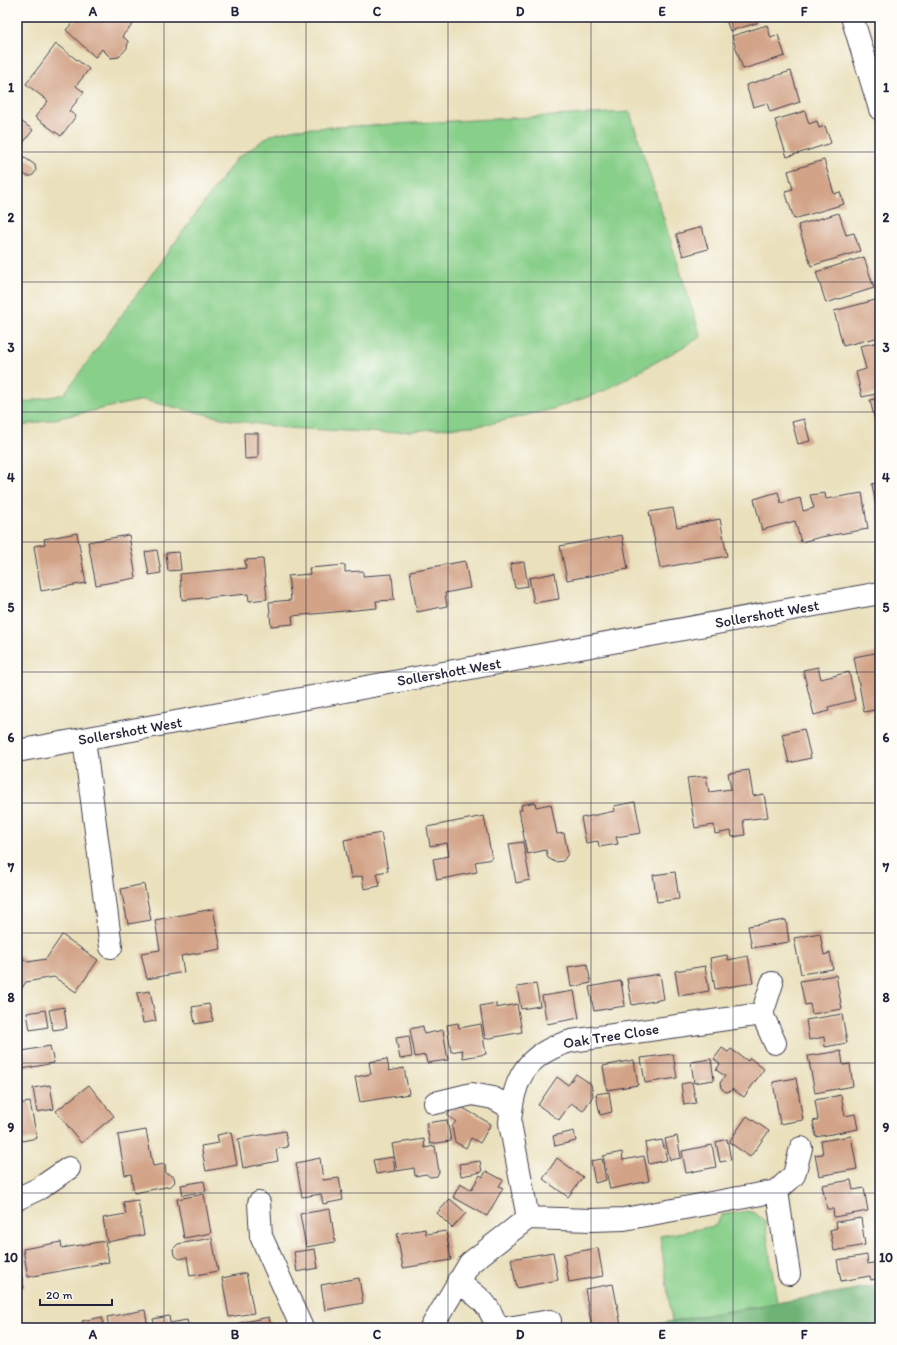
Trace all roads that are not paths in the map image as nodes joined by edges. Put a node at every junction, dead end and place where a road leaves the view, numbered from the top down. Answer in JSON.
{"nodes":[{"id":1,"x":852,"y":17,"type":"edge"},
{"id":2,"x":880,"y":109,"type":"edge"},
{"id":3,"x":880,"y":593,"type":"edge"},
{"id":4,"x":84,"y":739,"type":"junction"},
{"id":5,"x":17,"y":751,"type":"edge"},
{"id":6,"x":111,"y":947,"type":"dead end"},
{"id":7,"x":772,"y":983,"type":"dead end"},
{"id":8,"x":762,"y":1014,"type":"junction"},
{"id":9,"x":775,"y":1043,"type":"dead end"},
{"id":10,"x":436,"y":1103,"type":"dead end"},
{"id":11,"x":511,"y":1108,"type":"junction"},
{"id":12,"x":801,"y":1148,"type":"dead end"},
{"id":13,"x":68,"y":1168,"type":"dead end"},
{"id":14,"x":777,"y":1191,"type":"junction"},
{"id":15,"x":17,"y":1199,"type":"edge"},
{"id":16,"x":259,"y":1203,"type":"dead end"},
{"id":17,"x":528,"y":1218,"type":"junction"},
{"id":18,"x":789,"y":1274,"type":"dead end"},
{"id":19,"x":458,"y":1281,"type":"junction"},
{"id":20,"x":550,"y":1321,"type":"dead end"},
{"id":21,"x":302,"y":1328,"type":"edge"},
{"id":22,"x":431,"y":1328,"type":"edge"},
{"id":23,"x":497,"y":1328,"type":"edge"},
{"id":24,"x":507,"y":1328,"type":"edge"}],
"edges":[{"from":1,"to":2,"type":"street"},
{"from":3,"to":4,"type":"street","name":"Sollershott West"},
{"from":4,"to":5,"type":"street","name":"Sollershott West"},
{"from":4,"to":6,"type":"street"},
{"from":7,"to":8,"type":"street"},
{"from":8,"to":9,"type":"street"},
{"from":8,"to":11,"type":"street","name":"Oak Tree Close"},
{"from":10,"to":11,"type":"street"},
{"from":11,"to":17,"type":"street","name":"Oak Tree Close"},
{"from":12,"to":14,"type":"street"},
{"from":13,"to":15,"type":"street"},
{"from":14,"to":17,"type":"street"},
{"from":14,"to":18,"type":"street"},
{"from":16,"to":21,"type":"street"},
{"from":17,"to":19,"type":"street"},
{"from":19,"to":22,"type":"street"},
{"from":19,"to":23,"type":"street"},
{"from":20,"to":24,"type":"street"}]}
